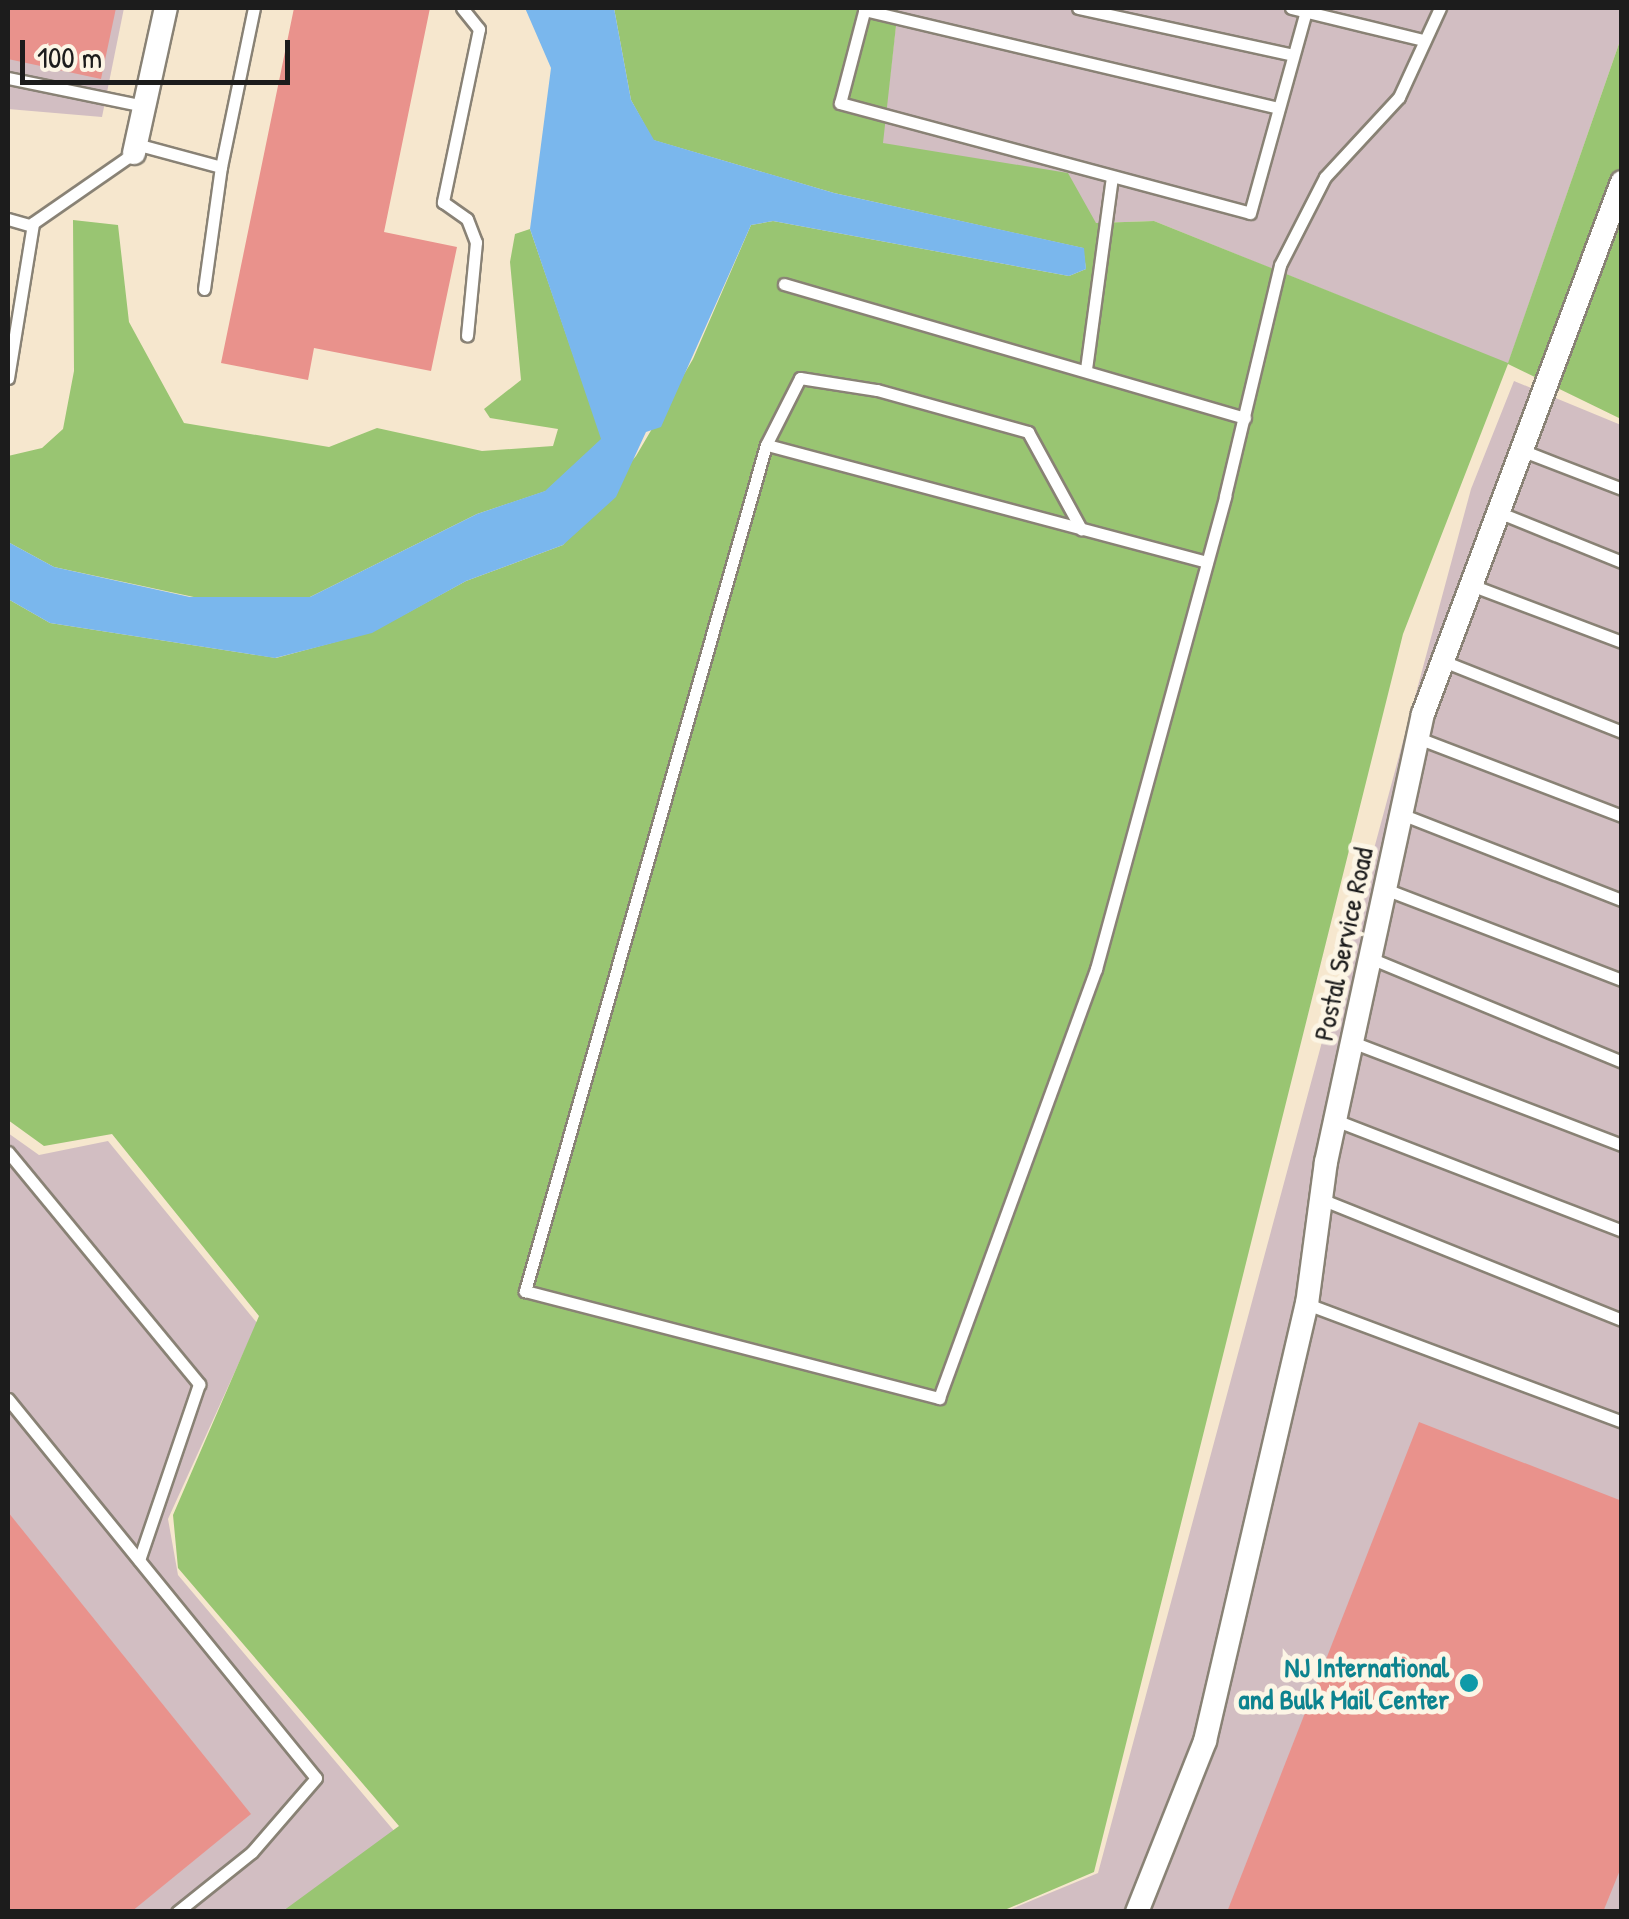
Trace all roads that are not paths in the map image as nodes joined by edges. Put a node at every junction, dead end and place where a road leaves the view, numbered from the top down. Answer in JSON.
{"nodes":[{"id":1,"x":166,"y":8,"type":"edge"},
{"id":2,"x":254,"y":8,"type":"edge"},
{"id":3,"x":462,"y":8,"type":"edge"},
{"id":4,"x":1078,"y":8,"type":"edge"},
{"id":5,"x":1290,"y":8,"type":"edge"},
{"id":6,"x":1440,"y":8,"type":"edge"},
{"id":7,"x":865,"y":9,"type":"edge"},
{"id":8,"x":1306,"y":11,"type":"junction"},
{"id":9,"x":1423,"y":40,"type":"junction"},
{"id":10,"x":1294,"y":55,"type":"junction"},
{"id":11,"x":8,"y":78,"type":"edge"},
{"id":12,"x":144,"y":106,"type":"junction"},
{"id":13,"x":1279,"y":108,"type":"junction"},
{"id":14,"x":135,"y":148,"type":"junction"},
{"id":15,"x":221,"y":167,"type":"junction"},
{"id":16,"x":1112,"y":177,"type":"junction"},
{"id":17,"x":1622,"y":182,"type":"edge"},
{"id":18,"x":8,"y":218,"type":"edge"},
{"id":19,"x":32,"y":226,"type":"junction"},
{"id":20,"x":784,"y":284,"type":"dead end"},
{"id":21,"x":204,"y":290,"type":"dead end"},
{"id":22,"x":467,"y":336,"type":"dead end"},
{"id":23,"x":1086,"y":370,"type":"junction"},
{"id":24,"x":8,"y":378,"type":"edge"},
{"id":25,"x":1245,"y":418,"type":"junction"},
{"id":26,"x":766,"y":445,"type":"junction"},
{"id":27,"x":1522,"y":450,"type":"junction"},
{"id":28,"x":1622,"y":489,"type":"edge"},
{"id":29,"x":1498,"y":512,"type":"junction"},
{"id":30,"x":1081,"y":529,"type":"junction"},
{"id":31,"x":1207,"y":562,"type":"junction"},
{"id":32,"x":1622,"y":562,"type":"edge"},
{"id":33,"x":1471,"y":584,"type":"junction"},
{"id":34,"x":1622,"y":642,"type":"edge"},
{"id":35,"x":1443,"y":661,"type":"junction"},
{"id":36,"x":1622,"y":732,"type":"edge"},
{"id":37,"x":1418,"y":738,"type":"junction"},
{"id":38,"x":1401,"y":814,"type":"junction"},
{"id":39,"x":1622,"y":816,"type":"edge"},
{"id":40,"x":1385,"y":888,"type":"junction"},
{"id":41,"x":1622,"y":900,"type":"edge"},
{"id":42,"x":1370,"y":958,"type":"junction"},
{"id":43,"x":1622,"y":980,"type":"edge"},
{"id":44,"x":1352,"y":1042,"type":"junction"},
{"id":45,"x":1622,"y":1062,"type":"edge"},
{"id":46,"x":1335,"y":1120,"type":"junction"},
{"id":47,"x":1622,"y":1146,"type":"edge"},
{"id":48,"x":8,"y":1152,"type":"edge"},
{"id":49,"x":1321,"y":1199,"type":"junction"},
{"id":50,"x":1622,"y":1231,"type":"edge"},
{"id":51,"x":1306,"y":1304,"type":"junction"},
{"id":52,"x":1622,"y":1320,"type":"edge"},
{"id":53,"x":8,"y":1399,"type":"edge"},
{"id":54,"x":1622,"y":1422,"type":"edge"},
{"id":55,"x":139,"y":1560,"type":"junction"},
{"id":56,"x":177,"y":1912,"type":"edge"},
{"id":57,"x":1137,"y":1912,"type":"edge"}],
"edges":[{"from":1,"to":12,"type":"street"},
{"from":2,"to":15,"type":"lane"},
{"from":3,"to":22,"type":"lane"},
{"from":4,"to":10,"type":"lane"},
{"from":5,"to":8,"type":"lane"},
{"from":6,"to":9,"type":"lane"},
{"from":7,"to":13,"type":"lane"},
{"from":7,"to":16,"type":"lane"},
{"from":8,"to":9,"type":"lane"},
{"from":8,"to":10,"type":"lane"},
{"from":9,"to":25,"type":"lane"},
{"from":10,"to":13,"type":"lane"},
{"from":11,"to":12,"type":"lane"},
{"from":12,"to":14,"type":"street"},
{"from":13,"to":16,"type":"lane"},
{"from":14,"to":15,"type":"lane"},
{"from":14,"to":19,"type":"lane"},
{"from":15,"to":21,"type":"lane"},
{"from":16,"to":23,"type":"lane"},
{"from":17,"to":27,"type":"street","name":"Postal Service Road"},
{"from":18,"to":19,"type":"lane"},
{"from":19,"to":24,"type":"lane"},
{"from":20,"to":23,"type":"lane"},
{"from":23,"to":25,"type":"lane"},
{"from":25,"to":31,"type":"lane"},
{"from":26,"to":30,"type":"lane"},
{"from":26,"to":30,"type":"lane"},
{"from":26,"to":31,"type":"lane"},
{"from":27,"to":28,"type":"lane"},
{"from":27,"to":29,"type":"street","name":"Postal Service Road"},
{"from":29,"to":32,"type":"lane"},
{"from":29,"to":33,"type":"street","name":"Postal Service Road"},
{"from":30,"to":31,"type":"lane"},
{"from":33,"to":34,"type":"lane"},
{"from":33,"to":35,"type":"street","name":"Postal Service Road"},
{"from":35,"to":36,"type":"lane"},
{"from":35,"to":37,"type":"street","name":"Postal Service Road"},
{"from":37,"to":38,"type":"street","name":"Postal Service Road"},
{"from":37,"to":39,"type":"lane"},
{"from":38,"to":40,"type":"street","name":"Postal Service Road"},
{"from":38,"to":41,"type":"lane"},
{"from":40,"to":42,"type":"street","name":"Postal Service Road"},
{"from":40,"to":43,"type":"lane"},
{"from":42,"to":44,"type":"street","name":"Postal Service Road"},
{"from":42,"to":45,"type":"lane"},
{"from":44,"to":46,"type":"street","name":"Postal Service Road"},
{"from":44,"to":47,"type":"lane"},
{"from":46,"to":49,"type":"street","name":"Postal Service Road"},
{"from":46,"to":50,"type":"lane"},
{"from":48,"to":55,"type":"lane"},
{"from":49,"to":51,"type":"street","name":"Postal Service Road"},
{"from":49,"to":52,"type":"lane"},
{"from":51,"to":54,"type":"lane"},
{"from":51,"to":57,"type":"street","name":"Postal Service Road"},
{"from":53,"to":55,"type":"lane"},
{"from":55,"to":56,"type":"lane"}]}
